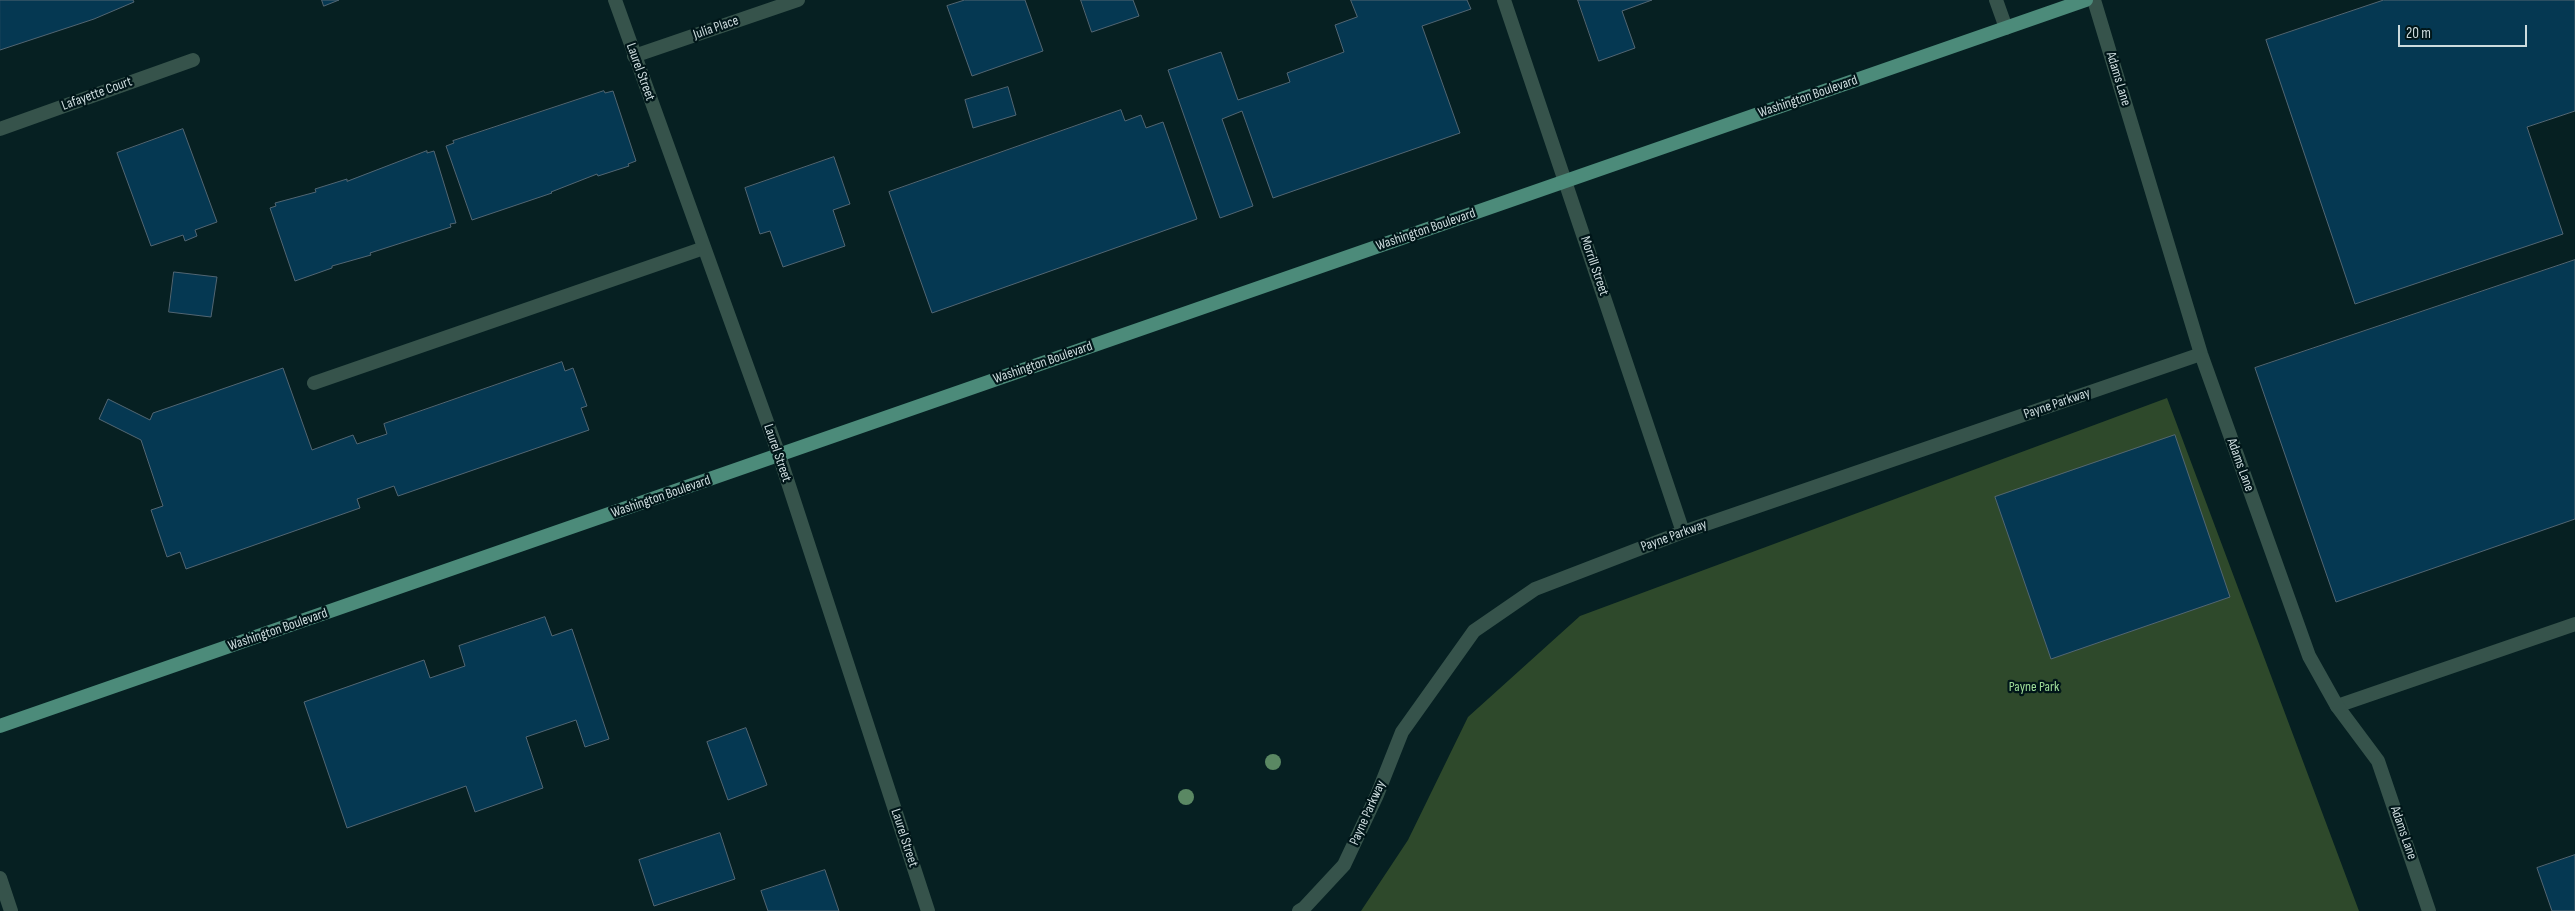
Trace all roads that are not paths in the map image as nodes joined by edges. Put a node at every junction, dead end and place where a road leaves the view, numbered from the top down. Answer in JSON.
{"nodes":[{"id":1,"x":615,"y":0,"type":"edge"},
{"id":2,"x":798,"y":0,"type":"edge"},
{"id":3,"x":1504,"y":0,"type":"edge"},
{"id":4,"x":1996,"y":0,"type":"edge"},
{"id":5,"x":2086,"y":0,"type":"edge"},
{"id":6,"x":2094,"y":0,"type":"edge"},
{"id":7,"x":2006,"y":28,"type":"junction"},
{"id":8,"x":634,"y":56,"type":"junction"},
{"id":9,"x":193,"y":60,"type":"dead end"},
{"id":10,"x":0,"y":129,"type":"edge"},
{"id":11,"x":1565,"y":181,"type":"junction"},
{"id":12,"x":704,"y":248,"type":"junction"},
{"id":13,"x":2201,"y":354,"type":"junction"},
{"id":14,"x":314,"y":383,"type":"dead end"},
{"id":15,"x":779,"y":456,"type":"junction"},
{"id":16,"x":1683,"y":532,"type":"junction"},
{"id":17,"x":2575,"y":624,"type":"edge"},
{"id":18,"x":2337,"y":706,"type":"junction"},
{"id":19,"x":0,"y":726,"type":"edge"},
{"id":20,"x":0,"y":878,"type":"edge"},
{"id":21,"x":11,"y":911,"type":"edge"},
{"id":22,"x":928,"y":911,"type":"edge"},
{"id":23,"x":1299,"y":911,"type":"edge"},
{"id":24,"x":2429,"y":911,"type":"edge"}],
"edges":[{"from":1,"to":8,"type":"street","name":"Laurel Street"},
{"from":2,"to":8,"type":"street","name":"Julia Place"},
{"from":3,"to":11,"type":"street","name":"Morrill Street"},
{"from":4,"to":7,"type":"street"},
{"from":5,"to":7,"type":"main road","name":"Washington Boulevard"},
{"from":6,"to":13,"type":"street","name":"Adams Lane"},
{"from":7,"to":11,"type":"main road","name":"Washington Boulevard"},
{"from":8,"to":12,"type":"street","name":"Laurel Street"},
{"from":9,"to":10,"type":"street","name":"Lafayette Court"},
{"from":11,"to":15,"type":"main road","name":"Washington Boulevard"},
{"from":11,"to":16,"type":"street","name":"Morrill Street"},
{"from":12,"to":14,"type":"street"},
{"from":12,"to":15,"type":"street","name":"Laurel Street"},
{"from":13,"to":16,"type":"street","name":"Payne Parkway"},
{"from":13,"to":18,"type":"street","name":"Adams Lane"},
{"from":15,"to":19,"type":"main road","name":"Washington Boulevard"},
{"from":15,"to":22,"type":"street","name":"Laurel Street"},
{"from":16,"to":23,"type":"street","name":"Payne Parkway"},
{"from":17,"to":18,"type":"street"},
{"from":18,"to":24,"type":"street","name":"Adams Lane"},
{"from":20,"to":21,"type":"street"}]}
